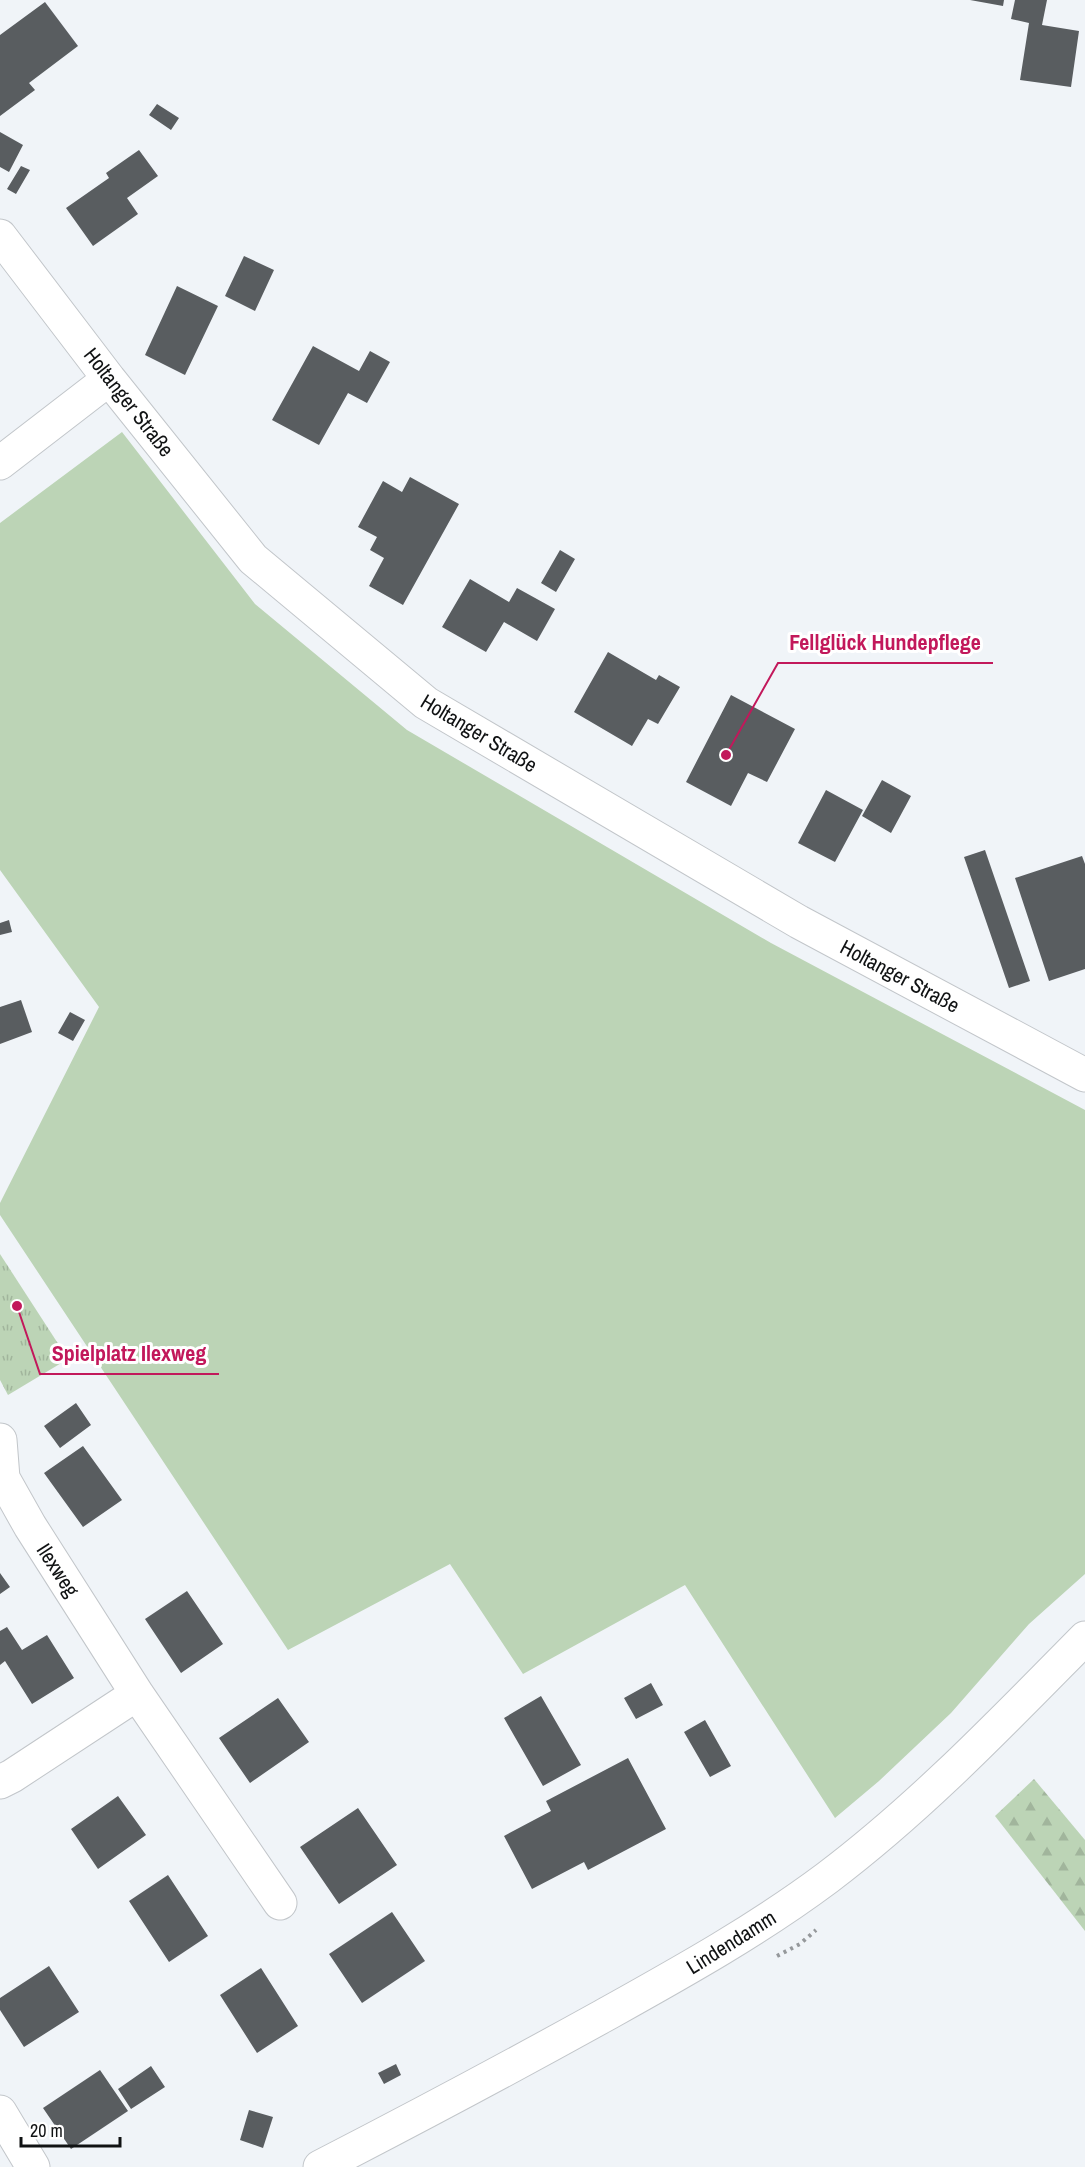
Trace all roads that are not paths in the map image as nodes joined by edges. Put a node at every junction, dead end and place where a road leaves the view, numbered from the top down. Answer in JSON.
{"nodes":[{"id":1,"x":0,"y":236,"type":"edge"},
{"id":2,"x":109,"y":379,"type":"junction"},
{"id":3,"x":0,"y":463,"type":"edge"},
{"id":4,"x":1085,"y":1075,"type":"edge"},
{"id":5,"x":0,"y":1440,"type":"edge"},
{"id":6,"x":1085,"y":1638,"type":"edge"},
{"id":7,"x":137,"y":1694,"type":"junction"},
{"id":8,"x":0,"y":1782,"type":"edge"},
{"id":9,"x":280,"y":1903,"type":"dead end"},
{"id":10,"x":0,"y":2112,"type":"edge"},
{"id":11,"x":33,"y":2167,"type":"edge"},
{"id":12,"x":320,"y":2167,"type":"edge"}],
"edges":[{"from":1,"to":2,"type":"street","name":"Holtanger Straße"},
{"from":2,"to":3,"type":"street"},
{"from":2,"to":4,"type":"street","name":"Holtanger Straße"},
{"from":5,"to":7,"type":"street","name":"Ilexweg"},
{"from":6,"to":12,"type":"street","name":"Lindendamm"},
{"from":7,"to":8,"type":"street"},
{"from":7,"to":9,"type":"street","name":"Ilexweg"},
{"from":10,"to":11,"type":"street"}]}
